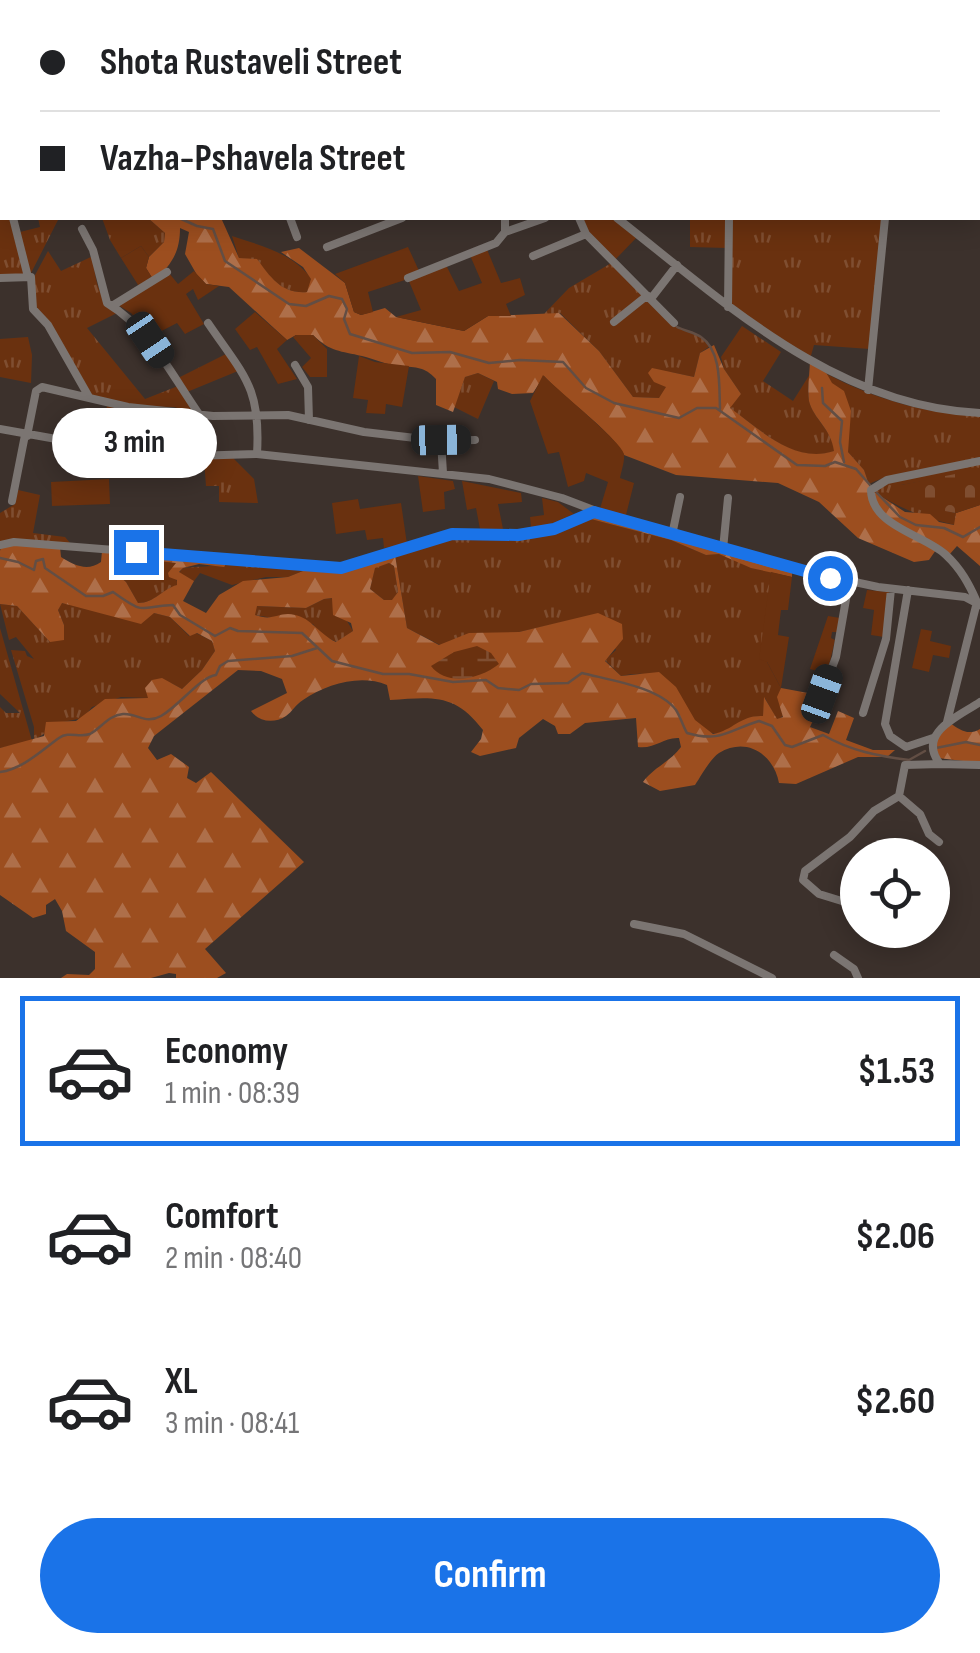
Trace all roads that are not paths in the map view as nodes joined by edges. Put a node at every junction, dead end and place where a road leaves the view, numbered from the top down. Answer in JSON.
{"nodes":[{"id":1,"x":14,"y":220,"type":"edge"},
{"id":2,"x":291,"y":220,"type":"edge"},
{"id":3,"x":397,"y":220,"type":"edge"},
{"id":4,"x":505,"y":220,"type":"edge"},
{"id":5,"x":539,"y":220,"type":"edge"},
{"id":6,"x":580,"y":220,"type":"edge"},
{"id":7,"x":620,"y":220,"type":"edge"},
{"id":8,"x":728,"y":220,"type":"edge"},
{"id":9,"x":885,"y":220,"type":"edge"},
{"id":10,"x":82,"y":228,"type":"dead end"},
{"id":11,"x":505,"y":232,"type":"junction"},
{"id":12,"x":586,"y":234,"type":"junction"},
{"id":13,"x":297,"y":237,"type":"dead end"},
{"id":14,"x":327,"y":247,"type":"dead end"},
{"id":15,"x":533,"y":256,"type":"dead end"},
{"id":16,"x":677,"y":265,"type":"junction"},
{"id":17,"x":167,"y":272,"type":"dead end"},
{"id":18,"x":28,"y":277,"type":"junction"},
{"id":19,"x":0,"y":278,"type":"edge"},
{"id":20,"x":408,"y":278,"type":"dead end"},
{"id":21,"x":648,"y":297,"type":"junction"},
{"id":22,"x":112,"y":306,"type":"junction"},
{"id":23,"x":728,"y":306,"type":"junction"},
{"id":24,"x":614,"y":322,"type":"dead end"},
{"id":25,"x":208,"y":324,"type":"dead end"},
{"id":26,"x":674,"y":324,"type":"dead end"},
{"id":27,"x":296,"y":366,"type":"dead end"},
{"id":28,"x":868,"y":390,"type":"junction"},
{"id":29,"x":89,"y":397,"type":"junction"},
{"id":30,"x":980,"y":413,"type":"edge"},
{"id":31,"x":199,"y":414,"type":"junction"},
{"id":32,"x":259,"y":414,"type":"junction"},
{"id":33,"x":309,"y":420,"type":"junction"},
{"id":34,"x":0,"y":429,"type":"edge"},
{"id":35,"x":26,"y":436,"type":"junction"},
{"id":36,"x":441,"y":440,"type":"junction"},
{"id":37,"x":476,"y":440,"type":"dead end"},
{"id":38,"x":257,"y":454,"type":"junction"},
{"id":39,"x":980,"y":461,"type":"edge"},
{"id":40,"x":442,"y":473,"type":"junction"},
{"id":41,"x":680,"y":497,"type":"dead end"},
{"id":42,"x":728,"y":498,"type":"dead end"},
{"id":43,"x":12,"y":501,"type":"dead end"},
{"id":44,"x":594,"y":512,"type":"junction"},
{"id":45,"x":672,"y":535,"type":"junction"},
{"id":46,"x":0,"y":545,"type":"edge"},
{"id":47,"x":723,"y":549,"type":"junction"},
{"id":48,"x":849,"y":582,"type":"junction"},
{"id":49,"x":891,"y":589,"type":"junction"},
{"id":50,"x":908,"y":590,"type":"junction"},
{"id":51,"x":979,"y":604,"type":"edge"},
{"id":52,"x":822,"y":694,"type":"dead end"},
{"id":53,"x":980,"y":702,"type":"edge"},
{"id":54,"x":864,"y":713,"type":"dead end"},
{"id":55,"x":948,"y":722,"type":"junction"},
{"id":56,"x":933,"y":738,"type":"junction"},
{"id":57,"x":940,"y":764,"type":"junction"},
{"id":58,"x":980,"y":765,"type":"edge"},
{"id":59,"x":899,"y":796,"type":"junction"},
{"id":60,"x":849,"y":838,"type":"edge"},
{"id":61,"x":934,"y":838,"type":"edge"},
{"id":62,"x":840,"y":845,"type":"edge"},
{"id":63,"x":840,"y":901,"type":"edge"},
{"id":64,"x":634,"y":924,"type":"dead end"},
{"id":65,"x":834,"y":955,"type":"dead end"},
{"id":66,"x":772,"y":978,"type":"edge"},
{"id":67,"x":858,"y":978,"type":"edge"}],
"edges":[{"from":1,"to":18,"type":"street"},
{"from":2,"to":13,"type":"street"},
{"from":3,"to":14,"type":"street"},
{"from":4,"to":11,"type":"street"},
{"from":5,"to":11,"type":"street"},
{"from":6,"to":12,"type":"street"},
{"from":7,"to":16,"type":"street"},
{"from":8,"to":23,"type":"street"},
{"from":9,"to":28,"type":"street"},
{"from":10,"to":22,"type":"street"},
{"from":11,"to":20,"type":"street"},
{"from":12,"to":15,"type":"street"},
{"from":12,"to":21,"type":"street"},
{"from":16,"to":21,"type":"street"},
{"from":16,"to":23,"type":"street"},
{"from":17,"to":22,"type":"street"},
{"from":18,"to":19,"type":"street"},
{"from":18,"to":29,"type":"street"},
{"from":21,"to":24,"type":"street"},
{"from":21,"to":26,"type":"street"},
{"from":22,"to":31,"type":"street"},
{"from":23,"to":28,"type":"street"},
{"from":25,"to":32,"type":"street"},
{"from":27,"to":33,"type":"street"},
{"from":28,"to":30,"type":"street"},
{"from":29,"to":31,"type":"street"},
{"from":29,"to":35,"type":"street"},
{"from":31,"to":32,"type":"street"},
{"from":32,"to":33,"type":"street"},
{"from":32,"to":38,"type":"street"},
{"from":33,"to":36,"type":"street"},
{"from":34,"to":35,"type":"street"},
{"from":35,"to":38,"type":"street"},
{"from":35,"to":43,"type":"street"},
{"from":36,"to":37,"type":"street"},
{"from":36,"to":40,"type":"street"},
{"from":38,"to":40,"type":"street"},
{"from":39,"to":51,"type":"street"},
{"from":40,"to":44,"type":"street"},
{"from":41,"to":45,"type":"street"},
{"from":42,"to":47,"type":"street"},
{"from":44,"to":45,"type":"street"},
{"from":44,"to":46,"type":"street"},
{"from":45,"to":47,"type":"street"},
{"from":47,"to":48,"type":"street"},
{"from":48,"to":49,"type":"street"},
{"from":48,"to":52,"type":"street"},
{"from":49,"to":50,"type":"street"},
{"from":49,"to":54,"type":"street"},
{"from":50,"to":51,"type":"street"},
{"from":50,"to":56,"type":"street"},
{"from":51,"to":55,"type":"street"},
{"from":53,"to":55,"type":"street"},
{"from":55,"to":56,"type":"street"},
{"from":56,"to":57,"type":"street"},
{"from":57,"to":58,"type":"street"},
{"from":57,"to":59,"type":"street"},
{"from":59,"to":60,"type":"street"},
{"from":59,"to":61,"type":"street"},
{"from":62,"to":63,"type":"street"},
{"from":64,"to":66,"type":"street"},
{"from":65,"to":67,"type":"street"}]}
